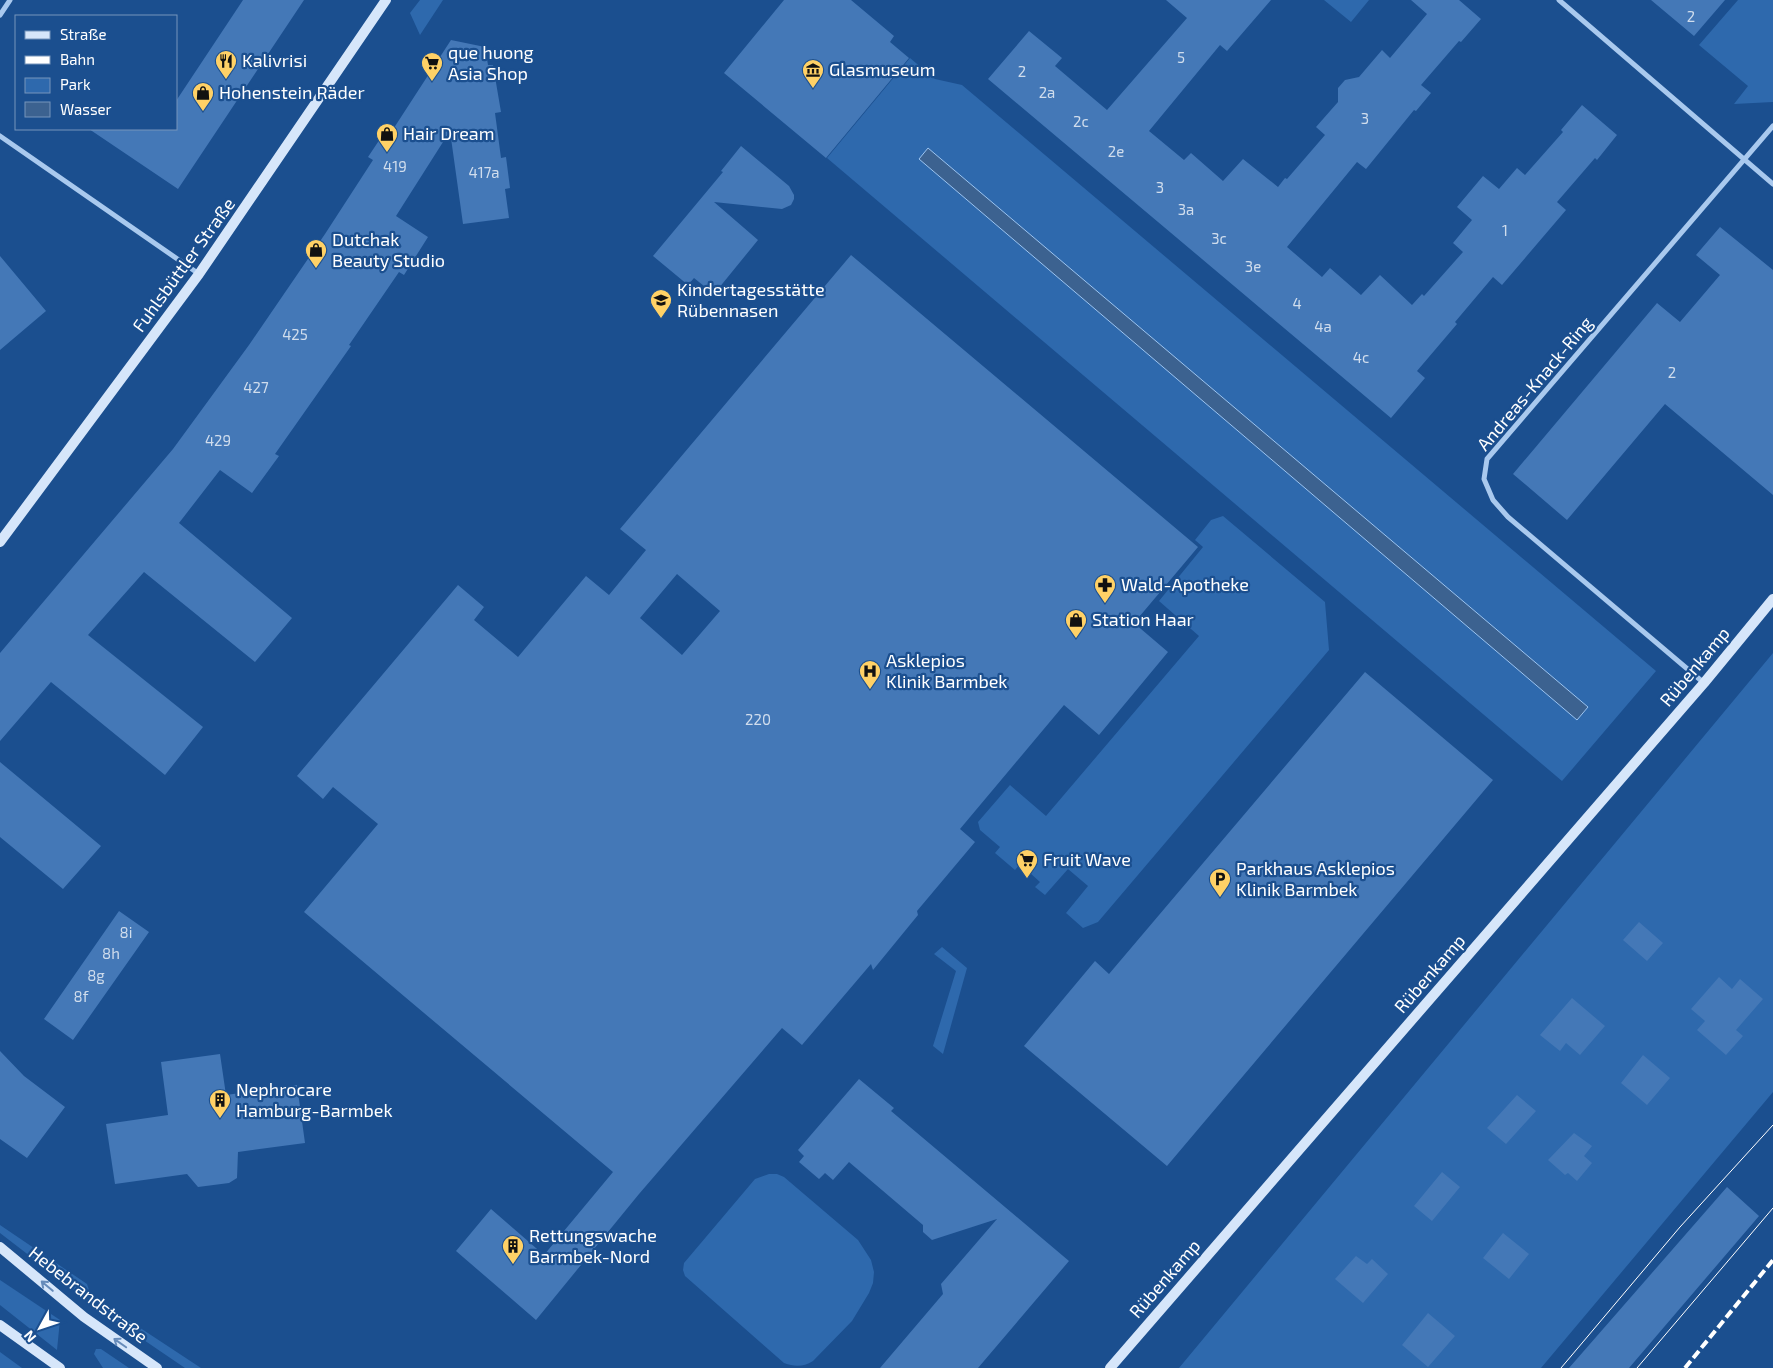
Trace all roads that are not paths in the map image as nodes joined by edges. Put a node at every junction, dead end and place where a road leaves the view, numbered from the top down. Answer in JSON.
{"nodes":[{"id":1,"x":10,"y":0,"type":"edge"},
{"id":2,"x":386,"y":0,"type":"edge"},
{"id":3,"x":1559,"y":0,"type":"edge"},
{"id":4,"x":0,"y":15,"type":"edge"},
{"id":5,"x":1773,"y":126,"type":"edge"},
{"id":6,"x":0,"y":136,"type":"edge"},
{"id":7,"x":1745,"y":159,"type":"junction"},
{"id":8,"x":1773,"y":184,"type":"edge"},
{"id":9,"x":199,"y":274,"type":"junction"},
{"id":10,"x":0,"y":542,"type":"edge"},
{"id":11,"x":1773,"y":599,"type":"edge"},
{"id":12,"x":1704,"y":683,"type":"junction"},
{"id":13,"x":0,"y":1247,"type":"edge"},
{"id":14,"x":0,"y":1325,"type":"edge"},
{"id":15,"x":60,"y":1368,"type":"edge"},
{"id":16,"x":157,"y":1368,"type":"edge"},
{"id":17,"x":1110,"y":1368,"type":"edge"}],
"edges":[{"from":1,"to":4,"type":"street"},
{"from":2,"to":9,"type":"street","name":"Fuhlsbüttler Straße"},
{"from":3,"to":7,"type":"street"},
{"from":5,"to":7,"type":"street","name":"Andreas-Knack-Ring"},
{"from":6,"to":9,"type":"street"},
{"from":7,"to":8,"type":"street"},
{"from":7,"to":12,"type":"street","name":"Andreas-Knack-Ring"},
{"from":9,"to":10,"type":"street","name":"Fuhlsbüttler Straße"},
{"from":11,"to":12,"type":"street","name":"Rübenkamp"},
{"from":12,"to":17,"type":"street","name":"Rübenkamp"},
{"from":16,"to":13,"type":"street","name":"Hebebrandstraße","one_way":true},
{"from":14,"to":15,"type":"street"}]}
